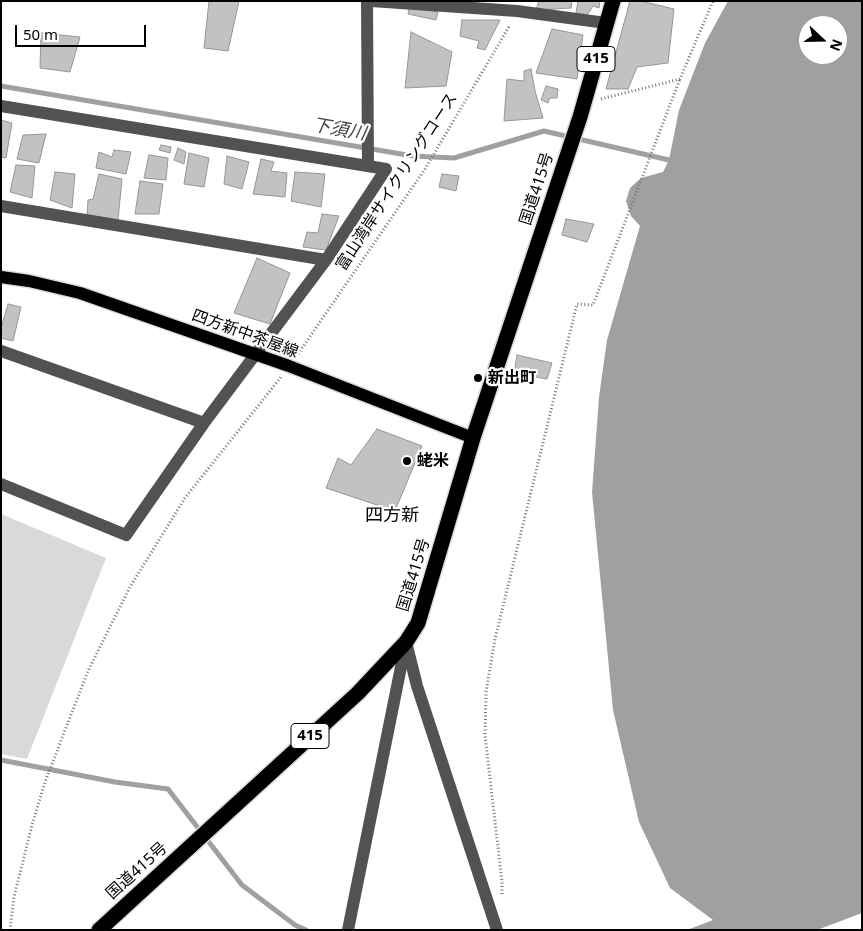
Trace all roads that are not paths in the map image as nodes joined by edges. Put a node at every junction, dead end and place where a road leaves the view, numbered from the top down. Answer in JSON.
{"nodes":[{"id":1,"x":367,"y":1,"type":"edge"},
{"id":2,"x":371,"y":1,"type":"edge"},
{"id":3,"x":614,"y":1,"type":"edge"},
{"id":4,"x":606,"y":23,"type":"junction"},
{"id":5,"x":1,"y":106,"type":"edge"},
{"id":6,"x":368,"y":166,"type":"junction"},
{"id":7,"x":1,"y":206,"type":"edge"},
{"id":8,"x":326,"y":260,"type":"junction"},
{"id":9,"x":1,"y":277,"type":"edge"},
{"id":10,"x":1,"y":351,"type":"edge"},
{"id":11,"x":256,"y":354,"type":"junction"},
{"id":12,"x":204,"y":423,"type":"junction"},
{"id":13,"x":473,"y":438,"type":"junction"},
{"id":14,"x":1,"y":484,"type":"edge"},
{"id":15,"x":406,"y":642,"type":"junction"},
{"id":16,"x":99,"y":930,"type":"edge"},
{"id":17,"x":348,"y":930,"type":"edge"},
{"id":18,"x":497,"y":930,"type":"edge"}],
"edges":[{"from":1,"to":6,"type":"street"},
{"from":2,"to":4,"type":"street"},
{"from":3,"to":4,"type":"highway","name":"国道415号","number":"415"},
{"from":4,"to":13,"type":"highway","name":"国道415号","number":"415"},
{"from":5,"to":6,"type":"street"},
{"from":6,"to":8,"type":"street"},
{"from":7,"to":8,"type":"street"},
{"from":8,"to":11,"type":"street"},
{"from":9,"to":11,"type":"main road","name":"四方新中茶屋線"},
{"from":10,"to":12,"type":"street"},
{"from":11,"to":12,"type":"street"},
{"from":11,"to":13,"type":"main road","name":"四方新中茶屋線"},
{"from":12,"to":14,"type":"street"},
{"from":13,"to":15,"type":"highway","name":"国道415号","number":"415"},
{"from":15,"to":16,"type":"highway","name":"国道415号","number":"415"},
{"from":15,"to":17,"type":"street"},
{"from":15,"to":18,"type":"street"}]}
